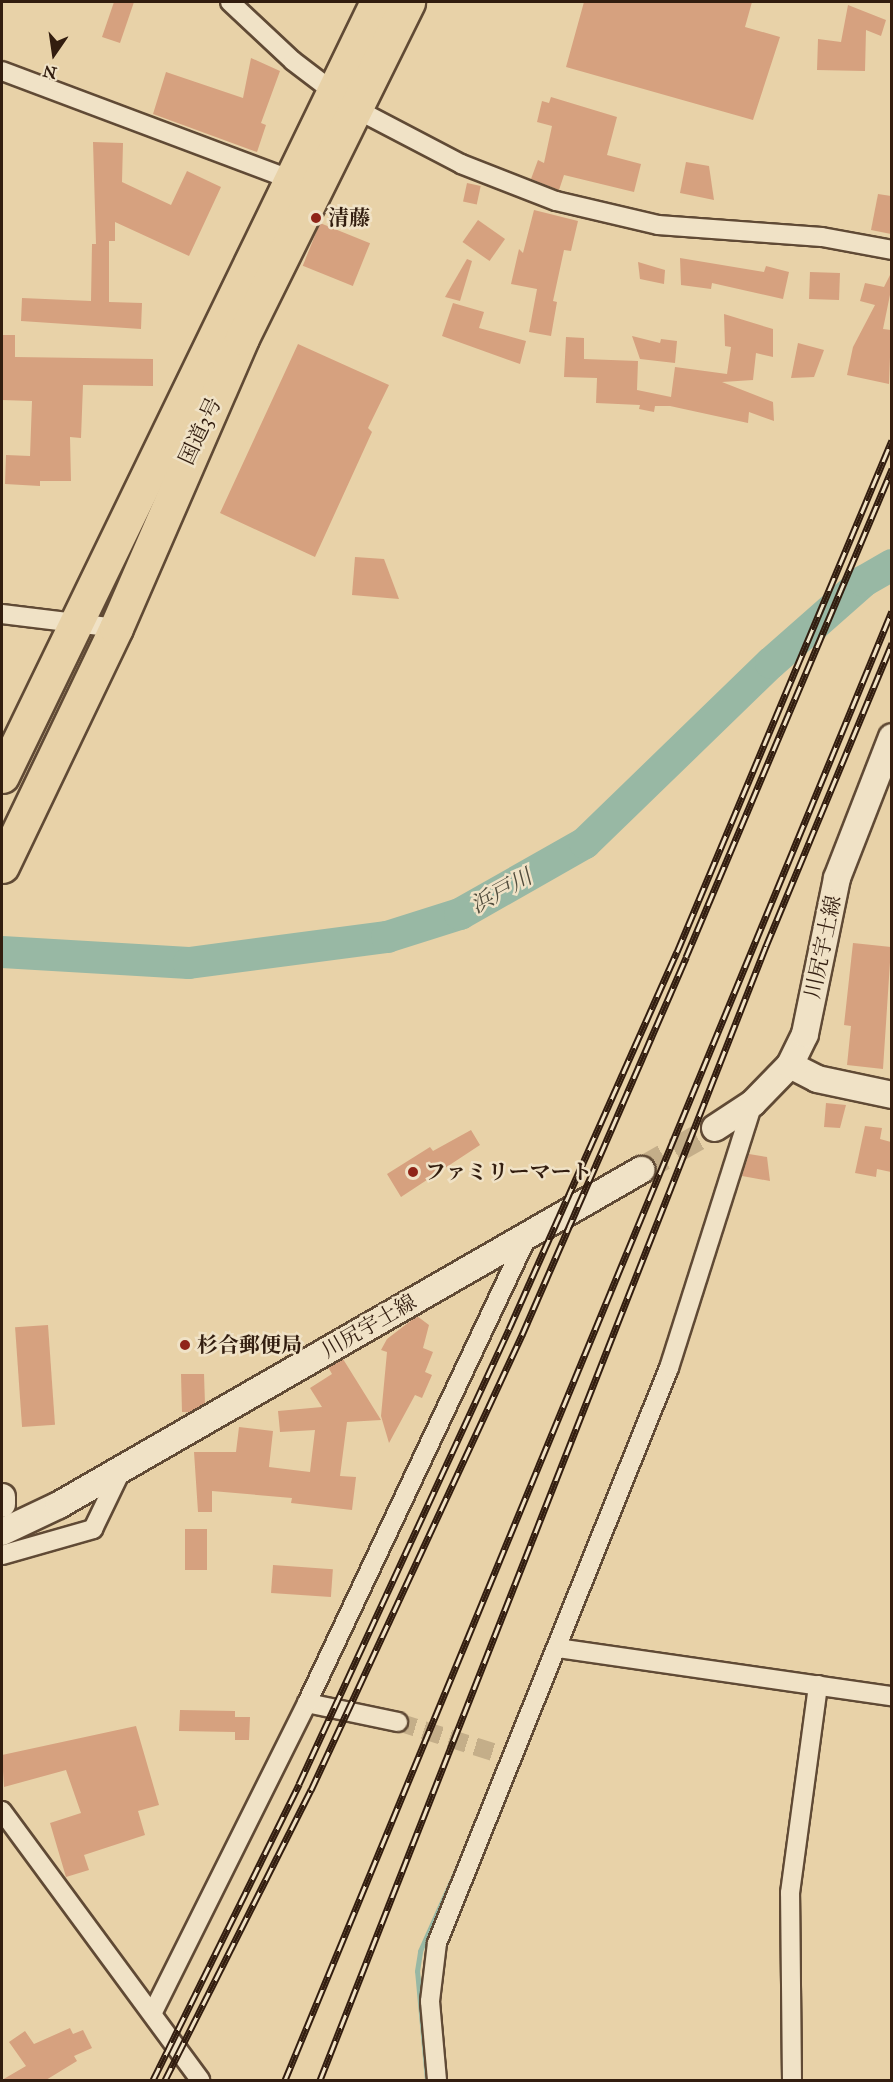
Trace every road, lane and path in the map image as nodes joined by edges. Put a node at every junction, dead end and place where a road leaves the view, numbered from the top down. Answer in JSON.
{"nodes":[{"id":1,"x":230,"y":2,"type":"edge"},
{"id":2,"x":377,"y":2,"type":"edge"},
{"id":3,"x":408,"y":2,"type":"edge"},
{"id":4,"x":2,"y":71,"type":"edge"},
{"id":5,"x":344,"y":101,"type":"junction"},
{"id":6,"x":289,"y":179,"type":"junction"},
{"id":7,"x":891,"y":250,"type":"edge"},
{"id":8,"x":2,"y":614,"type":"edge"},
{"id":9,"x":79,"y":621,"type":"junction"},
{"id":10,"x":116,"y":628,"type":"junction"},
{"id":11,"x":891,"y":737,"type":"edge"},
{"id":12,"x":2,"y":776,"type":"edge"},
{"id":13,"x":2,"y":866,"type":"edge"},
{"id":14,"x":790,"y":1065,"type":"junction"},
{"id":15,"x":891,"y":1095,"type":"edge"},
{"id":16,"x":753,"y":1103,"type":"junction"},
{"id":17,"x":715,"y":1128,"type":"tunnel mouth"},
{"id":18,"x":641,"y":1170,"type":"tunnel mouth"},
{"id":19,"x":528,"y":1235,"type":"junction"},
{"id":20,"x":122,"y":1469,"type":"junction"},
{"id":21,"x":2,"y":1497,"type":"edge"},
{"id":22,"x":2,"y":1504,"type":"edge"},
{"id":23,"x":2,"y":1532,"type":"edge"},
{"id":24,"x":2,"y":1555,"type":"edge"},
{"id":25,"x":557,"y":1648,"type":"junction"},
{"id":26,"x":818,"y":1685,"type":"junction"},
{"id":27,"x":891,"y":1696,"type":"edge"},
{"id":28,"x":307,"y":1703,"type":"junction"},
{"id":29,"x":398,"y":1722,"type":"tunnel mouth"},
{"id":30,"x":2,"y":1811,"type":"edge"},
{"id":31,"x":153,"y":2012,"type":"junction"},
{"id":32,"x":200,"y":2080,"type":"edge"},
{"id":33,"x":437,"y":2080,"type":"edge"},
{"id":34,"x":792,"y":2080,"type":"edge"}],
"edges":[{"from":1,"to":5,"type":"street"},
{"from":2,"to":5,"type":"highway","name":"国道3号"},
{"from":3,"to":5,"type":"highway","name":"国道3号"},
{"from":4,"to":6,"type":"street"},
{"from":5,"to":6,"type":"highway","name":"国道3号"},
{"from":5,"to":7,"type":"street"},
{"from":5,"to":10,"type":"highway","name":"国道3号"},
{"from":6,"to":9,"type":"highway","name":"国道3号"},
{"from":8,"to":9,"type":"street"},
{"from":9,"to":10,"type":"street"},
{"from":9,"to":12,"type":"highway","name":"国道3号"},
{"from":10,"to":13,"type":"highway","name":"国道3号"},
{"from":11,"to":14,"type":"main road","name":"川尻宇土線"},
{"from":14,"to":15,"type":"main road"},
{"from":14,"to":16,"type":"main road","name":"川尻宇土線"},
{"from":16,"to":17,"type":"main road","name":"川尻宇土線"},
{"from":16,"to":25,"type":"street"},
{"from":18,"to":19,"type":"main road","name":"川尻宇土線"},
{"from":19,"to":20,"type":"main road","name":"川尻宇土線"},
{"from":19,"to":28,"type":"street"},
{"from":20,"to":23,"type":"main road","name":"川尻宇土線"},
{"from":20,"to":24,"type":"street"},
{"from":21,"to":22,"type":"main road"},
{"from":25,"to":26,"type":"street"},
{"from":25,"to":33,"type":"street"},
{"from":26,"to":27,"type":"street"},
{"from":26,"to":34,"type":"street"},
{"from":28,"to":29,"type":"street"},
{"from":28,"to":31,"type":"street"},
{"from":30,"to":31,"type":"street"},
{"from":31,"to":32,"type":"street"}]}
